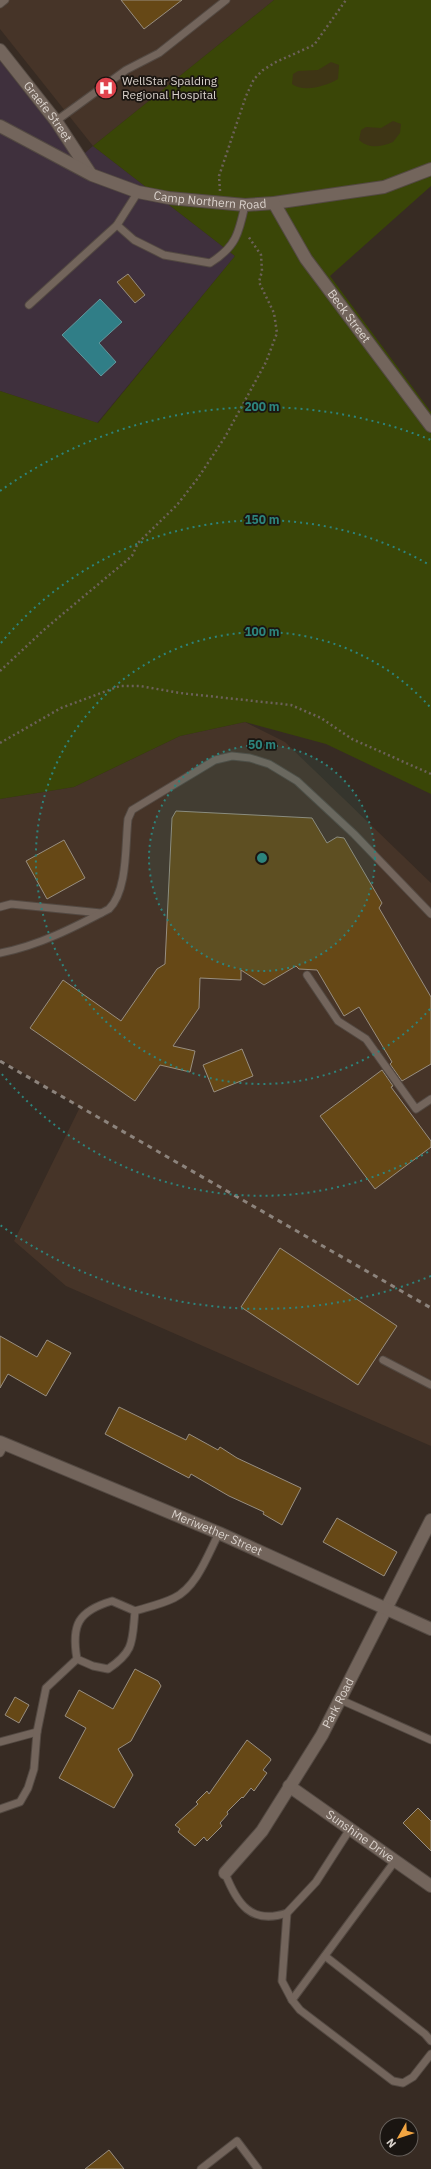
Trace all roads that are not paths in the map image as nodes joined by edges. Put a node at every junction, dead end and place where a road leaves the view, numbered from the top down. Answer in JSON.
{"nodes":[{"id":1,"x":5,"y":0,"type":"edge"},
{"id":2,"x":226,"y":0,"type":"edge"},
{"id":3,"x":0,"y":4,"type":"edge"},
{"id":4,"x":0,"y":50,"type":"edge"},
{"id":5,"x":56,"y":121,"type":"junction"},
{"id":6,"x":0,"y":126,"type":"edge"},
{"id":7,"x":431,"y":169,"type":"edge"},
{"id":8,"x":92,"y":175,"type":"junction"},
{"id":9,"x":138,"y":192,"type":"junction"},
{"id":10,"x":274,"y":203,"type":"junction"},
{"id":11,"x":246,"y":205,"type":"junction"},
{"id":12,"x":117,"y":225,"type":"junction"},
{"id":13,"x":29,"y":305,"type":"dead end"},
{"id":14,"x":429,"y":419,"type":"edge"},
{"id":15,"x":0,"y":907,"type":"edge"},
{"id":16,"x":101,"y":913,"type":"junction"},
{"id":17,"x":431,"y":914,"type":"edge"},
{"id":18,"x":0,"y":952,"type":"edge"},
{"id":19,"x":307,"y":975,"type":"dead end"},
{"id":20,"x":431,"y":1099,"type":"edge"},
{"id":21,"x":383,"y":1360,"type":"dead end"},
{"id":22,"x":431,"y":1385,"type":"edge"},
{"id":23,"x":2,"y":1446,"type":"edge"},
{"id":24,"x":431,"y":1520,"type":"edge"},
{"id":25,"x":219,"y":1533,"type":"junction"},
{"id":26,"x":385,"y":1608,"type":"junction"},
{"id":27,"x":135,"y":1611,"type":"junction"},
{"id":28,"x":431,"y":1629,"type":"edge"},
{"id":29,"x":77,"y":1659,"type":"junction"},
{"id":30,"x":341,"y":1700,"type":"junction"},
{"id":31,"x":37,"y":1732,"type":"junction"},
{"id":32,"x":431,"y":1740,"type":"edge"},
{"id":33,"x":0,"y":1742,"type":"edge"},
{"id":34,"x":289,"y":1786,"type":"junction"},
{"id":35,"x":0,"y":1809,"type":"edge"},
{"id":36,"x":350,"y":1829,"type":"junction"},
{"id":37,"x":395,"y":1861,"type":"junction"},
{"id":38,"x":224,"y":1873,"type":"joint"},
{"id":39,"x":431,"y":1886,"type":"edge"},
{"id":40,"x":287,"y":1913,"type":"junction"},
{"id":41,"x":325,"y":1956,"type":"junction"},
{"id":42,"x":292,"y":2000,"type":"junction"},
{"id":43,"x":431,"y":2041,"type":"edge"},
{"id":44,"x":431,"y":2054,"type":"edge"},
{"id":45,"x":201,"y":2169,"type":"edge"},
{"id":46,"x":258,"y":2169,"type":"edge"}],
"edges":[{"from":1,"to":3,"type":"lane"},
{"from":2,"to":5,"type":"lane"},
{"from":4,"to":5,"type":"street","name":"Graefe Street"},
{"from":5,"to":8,"type":"street","name":"Graefe Street"},
{"from":6,"to":8,"type":"street","name":"Camp Northern Road"},
{"from":7,"to":10,"type":"street","name":"Camp Northern Road"},
{"from":8,"to":9,"type":"street","name":"Camp Northern Road"},
{"from":9,"to":11,"type":"street","name":"Camp Northern Road"},
{"from":9,"to":12,"type":"lane"},
{"from":10,"to":11,"type":"street","name":"Camp Northern Road"},
{"from":10,"to":14,"type":"street","name":"Beck Street"},
{"from":11,"to":12,"type":"lane"},
{"from":12,"to":13,"type":"lane"},
{"from":15,"to":16,"type":"lane"},
{"from":16,"to":17,"type":"lane"},
{"from":16,"to":18,"type":"lane"},
{"from":19,"to":20,"type":"lane"},
{"from":21,"to":22,"type":"lane"},
{"from":23,"to":25,"type":"street","name":"Meriwether Street"},
{"from":24,"to":26,"type":"street","name":"Park Road"},
{"from":25,"to":26,"type":"street","name":"Meriwether Street"},
{"from":25,"to":27,"type":"lane"},
{"from":26,"to":28,"type":"street","name":"Meriwether Street"},
{"from":26,"to":30,"type":"street","name":"Park Road"},
{"from":27,"to":29,"type":"lane"},
{"from":27,"to":29,"type":"lane"},
{"from":29,"to":31,"type":"lane"},
{"from":30,"to":32,"type":"lane"},
{"from":30,"to":34,"type":"street","name":"Park Road"},
{"from":31,"to":33,"type":"lane"},
{"from":31,"to":35,"type":"lane"},
{"from":34,"to":36,"type":"street","name":"Sunshine Drive"},
{"from":34,"to":38,"type":"street","name":"Park Road"},
{"from":36,"to":37,"type":"street","name":"Sunshine Drive"},
{"from":36,"to":40,"type":"lane"},
{"from":37,"to":39,"type":"street","name":"Sunshine Drive"},
{"from":37,"to":41,"type":"lane"},
{"from":38,"to":40,"type":"lane"},
{"from":40,"to":42,"type":"lane"},
{"from":41,"to":42,"type":"lane"},
{"from":41,"to":43,"type":"lane"},
{"from":42,"to":44,"type":"lane"},
{"from":45,"to":46,"type":"lane"}]}
